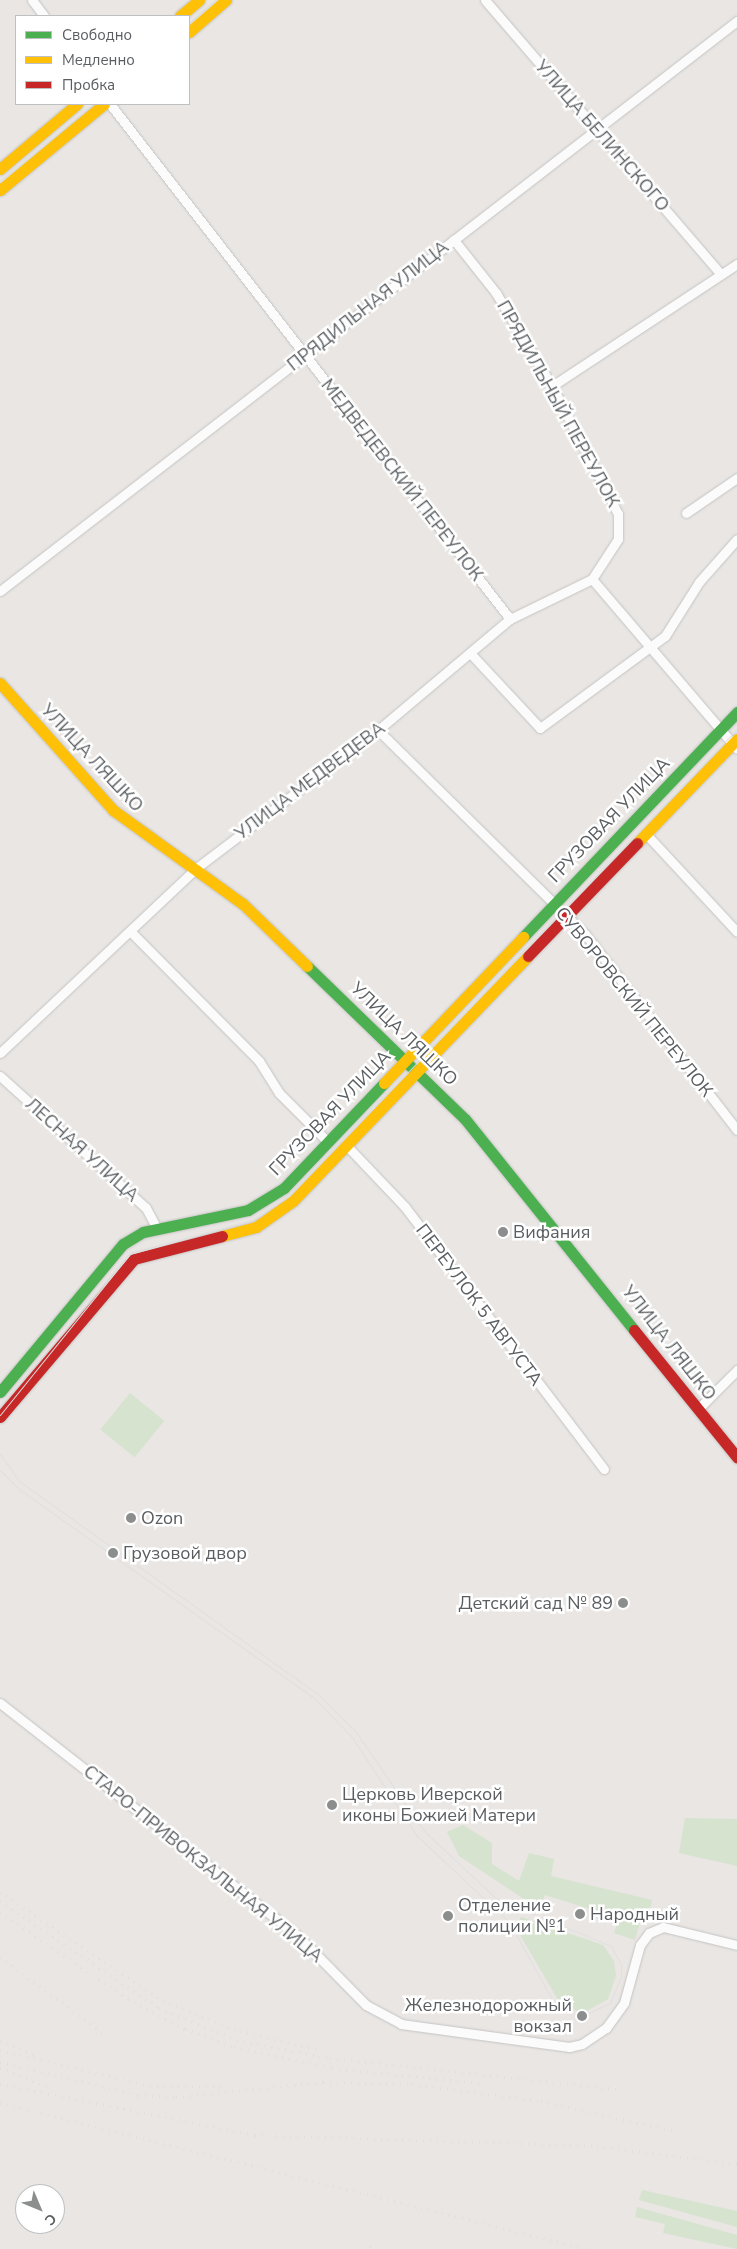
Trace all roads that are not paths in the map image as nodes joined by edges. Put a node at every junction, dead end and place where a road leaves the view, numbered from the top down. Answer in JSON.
{"nodes":[{"id":1,"x":32,"y":0,"type":"edge"},
{"id":2,"x":199,"y":0,"type":"edge"},
{"id":3,"x":226,"y":0,"type":"edge"},
{"id":4,"x":485,"y":0,"type":"edge"},
{"id":5,"x":43,"y":15,"type":"edge"},
{"id":6,"x":181,"y":15,"type":"edge"},
{"id":7,"x":737,"y":21,"type":"edge"},
{"id":8,"x":190,"y":31,"type":"edge"},
{"id":9,"x":76,"y":105,"type":"edge"},
{"id":10,"x":103,"y":105,"type":"edge"},
{"id":11,"x":111,"y":105,"type":"edge"},
{"id":12,"x":599,"y":131,"type":"junction"},
{"id":13,"x":0,"y":169,"type":"edge"},
{"id":14,"x":0,"y":190,"type":"edge"},
{"id":15,"x":454,"y":240,"type":"junction"},
{"id":16,"x":737,"y":264,"type":"edge"},
{"id":17,"x":719,"y":272,"type":"junction"},
{"id":18,"x":304,"y":355,"type":"junction"},
{"id":19,"x":552,"y":386,"type":"junction"},
{"id":20,"x":737,"y":478,"type":"edge"},
{"id":21,"x":686,"y":512,"type":"dead end"},
{"id":22,"x":737,"y":539,"type":"edge"},
{"id":23,"x":592,"y":579,"type":"junction"},
{"id":24,"x":0,"y":592,"type":"edge"},
{"id":25,"x":510,"y":619,"type":"junction"},
{"id":26,"x":652,"y":647,"type":"junction"},
{"id":27,"x":470,"y":654,"type":"junction"},
{"id":28,"x":0,"y":683,"type":"edge"},
{"id":29,"x":737,"y":712,"type":"edge"},
{"id":30,"x":378,"y":730,"type":"junction"},
{"id":31,"x":720,"y":730,"type":"junction"},
{"id":32,"x":735,"y":744,"type":"edge"},
{"id":33,"x":647,"y":835,"type":"junction"},
{"id":34,"x":195,"y":869,"type":"junction"},
{"id":35,"x":555,"y":902,"type":"junction"},
{"id":36,"x":569,"y":916,"type":"junction"},
{"id":37,"x":130,"y":931,"type":"junction"},
{"id":38,"x":737,"y":932,"type":"edge"},
{"id":39,"x":0,"y":1054,"type":"edge"},
{"id":40,"x":406,"y":1060,"type":"junction"},
{"id":41,"x":419,"y":1072,"type":"junction"},
{"id":42,"x":0,"y":1076,"type":"edge"},
{"id":43,"x":737,"y":1130,"type":"edge"},
{"id":44,"x":328,"y":1142,"type":"junction"},
{"id":45,"x":347,"y":1146,"type":"junction"},
{"id":46,"x":157,"y":1229,"type":"junction"},
{"id":47,"x":737,"y":1370,"type":"edge"},
{"id":48,"x":0,"y":1392,"type":"edge"},
{"id":49,"x":699,"y":1408,"type":"junction"},
{"id":50,"x":0,"y":1417,"type":"edge"},
{"id":51,"x":737,"y":1457,"type":"edge"},
{"id":52,"x":604,"y":1469,"type":"dead end"},
{"id":53,"x":0,"y":1703,"type":"edge"},
{"id":54,"x":737,"y":1945,"type":"edge"}],
"edges":[{"from":1,"to":5,"type":"street"},
{"from":2,"to":6,"type":"street"},
{"from":3,"to":8,"type":"street"},
{"from":4,"to":12,"type":"street","name":"УЛИЦА БЕЛИНСКОГО"},
{"from":7,"to":12,"type":"street","name":"ПРЯДИЛЬНАЯ УЛИЦА"},
{"from":9,"to":13,"type":"street"},
{"from":10,"to":14,"type":"street"},
{"from":11,"to":18,"type":"street","name":"МЕДВЕДЕВСКИЙ ПЕРЕУЛОК"},
{"from":12,"to":15,"type":"street","name":"ПРЯДИЛЬНАЯ УЛИЦА"},
{"from":12,"to":17,"type":"street","name":"УЛИЦА БЕЛИНСКОГО"},
{"from":15,"to":18,"type":"street","name":"ПРЯДИЛЬНАЯ УЛИЦА"},
{"from":15,"to":19,"type":"street","name":"ПРЯДИЛЬНЫЙ ПЕРЕУЛОК"},
{"from":16,"to":17,"type":"street"},
{"from":17,"to":19,"type":"street"},
{"from":18,"to":24,"type":"street","name":"ПРЯДИЛЬНАЯ УЛИЦА"},
{"from":18,"to":25,"type":"street","name":"МЕДВЕДЕВСКИЙ ПЕРЕУЛОК"},
{"from":19,"to":23,"type":"street","name":"ПРЯДИЛЬНЫЙ ПЕРЕУЛОК"},
{"from":20,"to":21,"type":"street"},
{"from":22,"to":26,"type":"street"},
{"from":23,"to":25,"type":"street","name":"УЛИЦА МЕДВЕДЕВА"},
{"from":23,"to":26,"type":"street"},
{"from":25,"to":27,"type":"street","name":"УЛИЦА МЕДВЕДЕВА"},
{"from":26,"to":27,"type":"street"},
{"from":26,"to":31,"type":"street"},
{"from":27,"to":30,"type":"street","name":"УЛИЦА МЕДВЕДЕВА"},
{"from":28,"to":34,"type":"street","name":"УЛИЦА ЛЯШКО"},
{"from":29,"to":31,"type":"street","name":"ГРУЗОВАЯ УЛИЦА"},
{"from":30,"to":34,"type":"street","name":"УЛИЦА МЕДВЕДЕВА"},
{"from":30,"to":35,"type":"street","name":"СУВОРОВСКИЙ ПЕРЕУЛОК"},
{"from":31,"to":32,"type":"street"},
{"from":31,"to":35,"type":"street","name":"ГРУЗОВАЯ УЛИЦА"},
{"from":32,"to":33,"type":"street","name":"ГРУЗОВАЯ УЛИЦА"},
{"from":33,"to":36,"type":"street","name":"ГРУЗОВАЯ УЛИЦА"},
{"from":33,"to":38,"type":"street"},
{"from":34,"to":37,"type":"street","name":"УЛИЦА МЕДВЕДЕВА"},
{"from":34,"to":40,"type":"street","name":"УЛИЦА ЛЯШКО"},
{"from":35,"to":36,"type":"street","name":"СУВОРОВСКИЙ ПЕРЕУЛОК"},
{"from":35,"to":40,"type":"street","name":"ГРУЗОВАЯ УЛИЦА"},
{"from":36,"to":41,"type":"street","name":"ГРУЗОВАЯ УЛИЦА"},
{"from":36,"to":43,"type":"street","name":"СУВОРОВСКИЙ ПЕРЕУЛОК"},
{"from":37,"to":39,"type":"street","name":"УЛИЦА МЕДВЕДЕВА"},
{"from":37,"to":44,"type":"street"},
{"from":40,"to":41,"type":"street","name":"УЛИЦА ЛЯШКО"},
{"from":40,"to":44,"type":"street","name":"ГРУЗОВАЯ УЛИЦА"},
{"from":41,"to":45,"type":"street","name":"ГРУЗОВАЯ УЛИЦА"},
{"from":41,"to":49,"type":"street","name":"УЛИЦА ЛЯШКО"},
{"from":42,"to":46,"type":"street","name":"ЛЕСНАЯ УЛИЦА"},
{"from":44,"to":46,"type":"street","name":"ГРУЗОВАЯ УЛИЦА"},
{"from":45,"to":50,"type":"street","name":"ГРУЗОВАЯ УЛИЦА"},
{"from":45,"to":52,"type":"street","name":"ПЕРЕУЛОК 5 АВГУСТА"},
{"from":46,"to":48,"type":"street","name":"ГРУЗОВАЯ УЛИЦА"},
{"from":47,"to":49,"type":"street"},
{"from":49,"to":51,"type":"street","name":"УЛИЦА ЛЯШКО"},
{"from":53,"to":54,"type":"street","name":"СТАРО-ПРИВОКЗАЛЬНАЯ УЛИЦА"}]}
